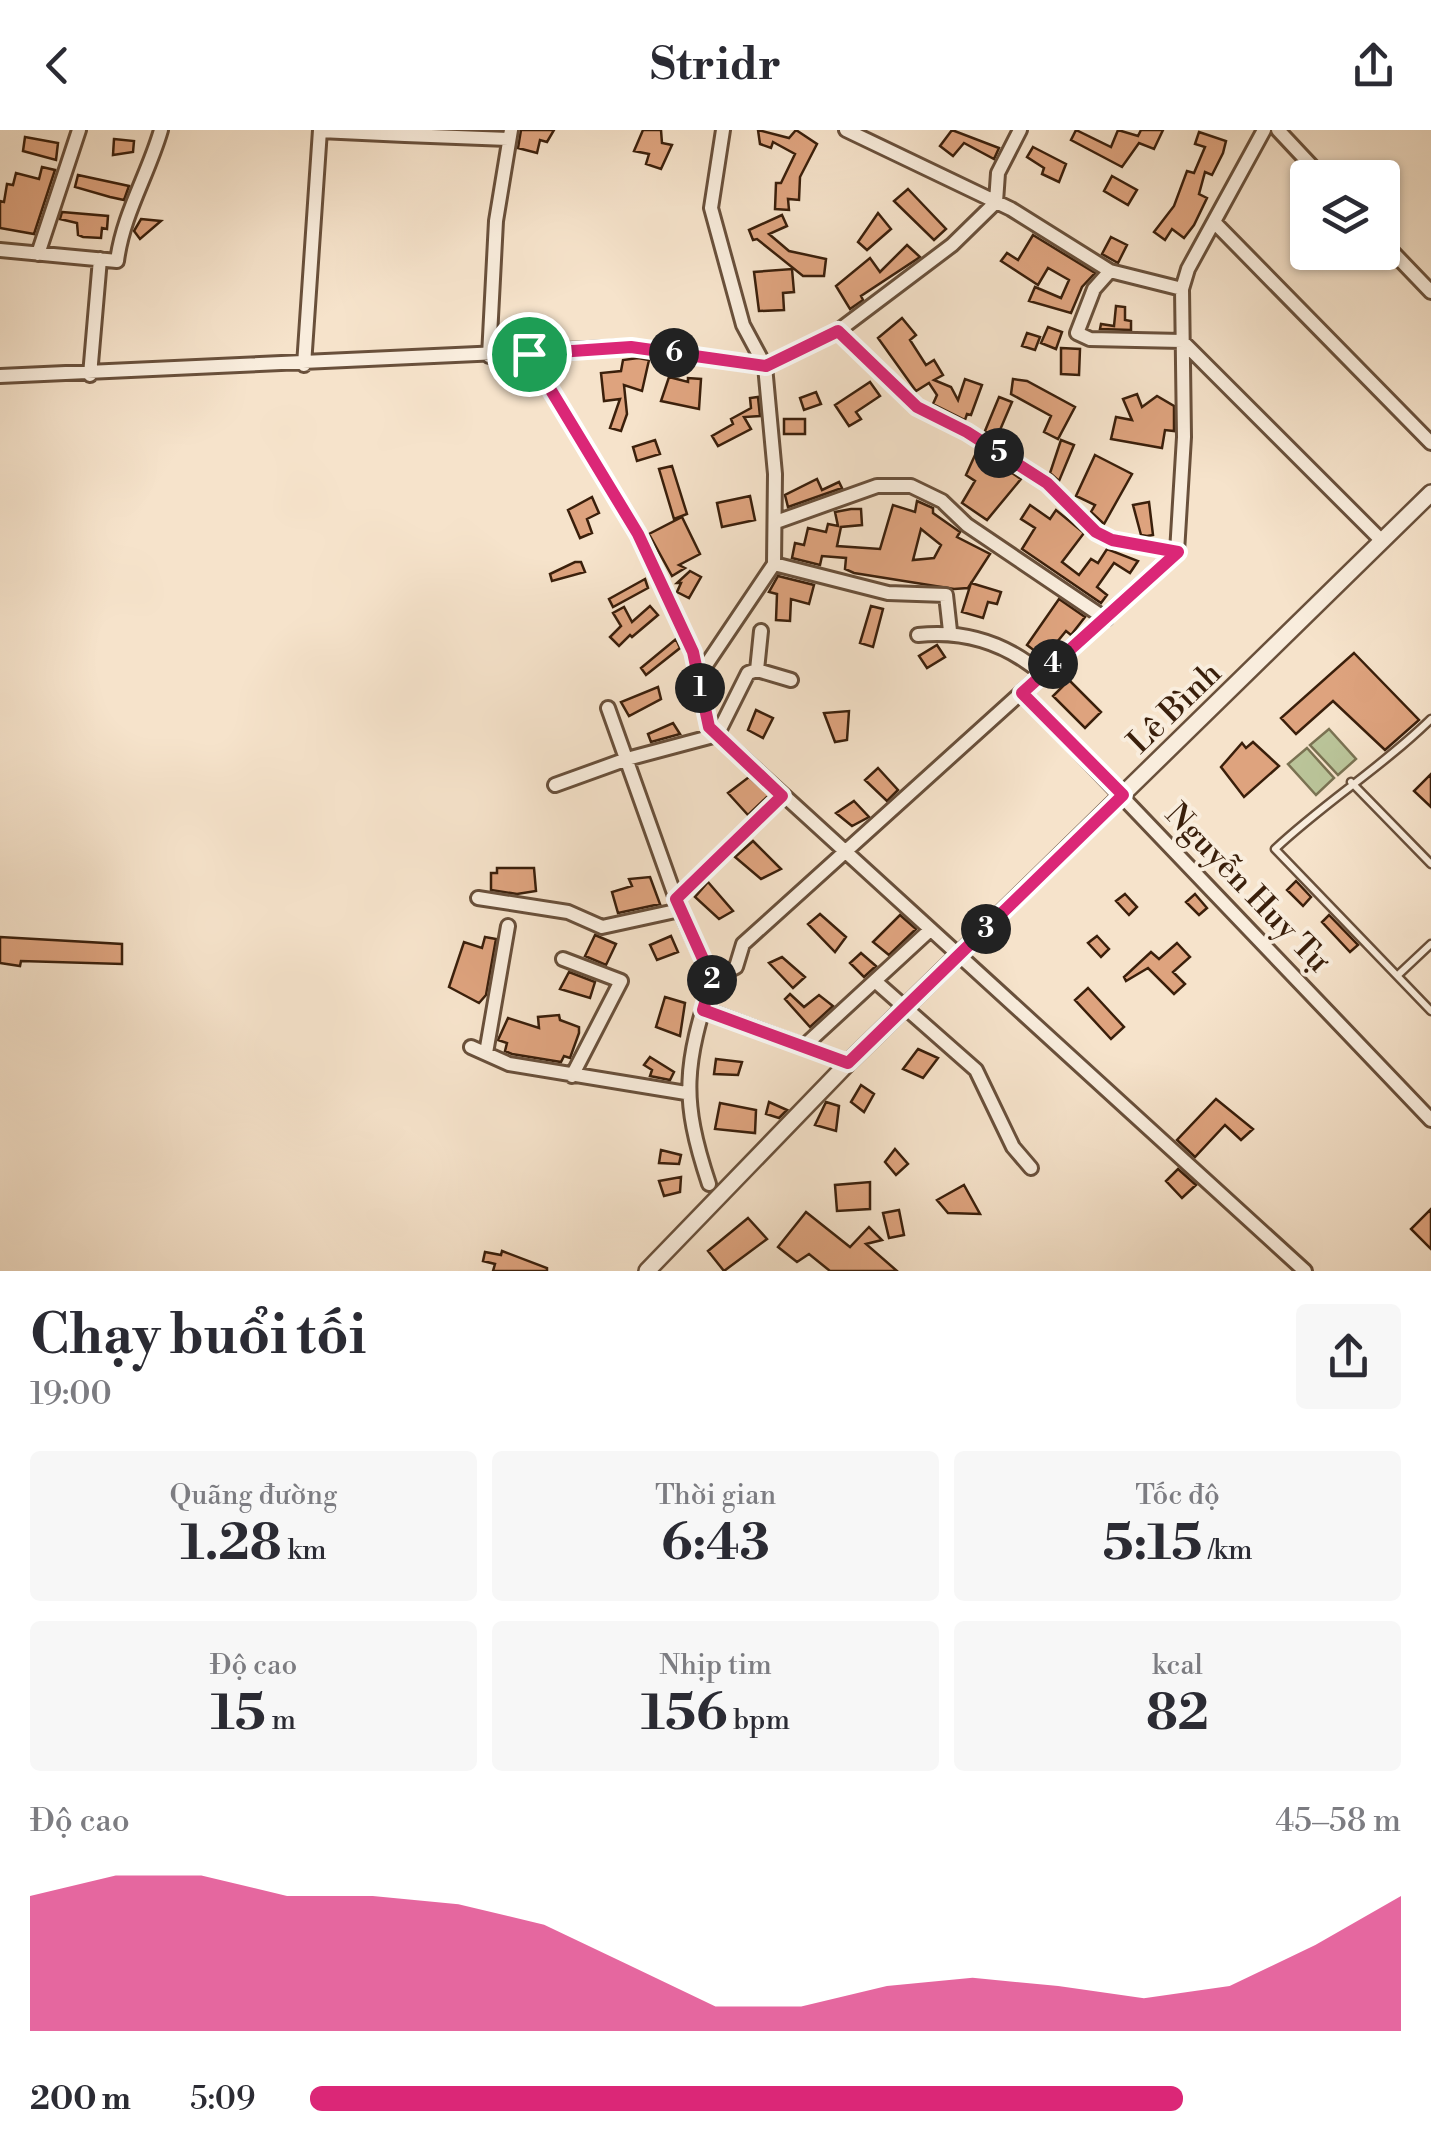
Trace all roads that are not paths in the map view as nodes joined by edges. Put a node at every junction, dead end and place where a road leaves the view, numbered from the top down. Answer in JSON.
{"nodes":[{"id":1,"x":78,"y":130,"type":"edge"},
{"id":2,"x":161,"y":130,"type":"edge"},
{"id":3,"x":723,"y":130,"type":"edge"},
{"id":4,"x":848,"y":130,"type":"edge"},
{"id":5,"x":1020,"y":130,"type":"edge"},
{"id":6,"x":1264,"y":130,"type":"edge"},
{"id":7,"x":1278,"y":130,"type":"edge"},
{"id":8,"x":320,"y":131,"type":"edge"},
{"id":9,"x":405,"y":133,"type":"edge"},
{"id":10,"x":509,"y":135,"type":"edge"},
{"id":11,"x":1306,"y":160,"type":"edge"},
{"id":12,"x":996,"y":202,"type":"junction"},
{"id":13,"x":1214,"y":222,"type":"junction"},
{"id":14,"x":0,"y":250,"type":"edge"},
{"id":15,"x":38,"y":254,"type":"junction"},
{"id":16,"x":100,"y":260,"type":"junction"},
{"id":17,"x":1400,"y":260,"type":"edge"},
{"id":18,"x":1110,"y":270,"type":"junction"},
{"id":19,"x":1182,"y":289,"type":"junction"},
{"id":20,"x":1431,"y":292,"type":"edge"},
{"id":21,"x":838,"y":331,"type":"junction"},
{"id":22,"x":1182,"y":341,"type":"junction"},
{"id":23,"x":529,"y":354,"type":"junction"},
{"id":24,"x":489,"y":356,"type":"junction"},
{"id":25,"x":304,"y":365,"type":"junction"},
{"id":26,"x":766,"y":366,"type":"junction"},
{"id":27,"x":0,"y":376,"type":"edge"},
{"id":28,"x":90,"y":376,"type":"junction"},
{"id":29,"x":1431,"y":443,"type":"edge"},
{"id":30,"x":1431,"y":494,"type":"edge"},
{"id":31,"x":776,"y":522,"type":"junction"},
{"id":32,"x":1382,"y":542,"type":"junction"},
{"id":33,"x":1178,"y":552,"type":"junction"},
{"id":34,"x":774,"y":564,"type":"junction"},
{"id":35,"x":1106,"y":620,"type":"junction"},
{"id":36,"x":761,"y":631,"type":"dead end"},
{"id":37,"x":950,"y":631,"type":"junction"},
{"id":38,"x":918,"y":634,"type":"dead end"},
{"id":39,"x":757,"y":670,"type":"junction"},
{"id":40,"x":1042,"y":674,"type":"junction"},
{"id":41,"x":698,"y":677,"type":"junction"},
{"id":42,"x":791,"y":680,"type":"dead end"},
{"id":43,"x":1022,"y":693,"type":"junction"},
{"id":44,"x":608,"y":708,"type":"dead end"},
{"id":45,"x":1431,"y":719,"type":"edge"},
{"id":46,"x":717,"y":735,"type":"junction"},
{"id":47,"x":627,"y":759,"type":"junction"},
{"id":48,"x":1351,"y":782,"type":"junction"},
{"id":49,"x":556,"y":784,"type":"dead end"},
{"id":50,"x":1123,"y":795,"type":"junction"},
{"id":51,"x":782,"y":796,"type":"junction"},
{"id":52,"x":848,"y":853,"type":"junction"},
{"id":53,"x":1431,"y":864,"type":"edge"},
{"id":54,"x":478,"y":898,"type":"dead end"},
{"id":55,"x":678,"y":904,"type":"junction"},
{"id":56,"x":508,"y":926,"type":"dead end"},
{"id":57,"x":930,"y":930,"type":"junction"},
{"id":58,"x":1431,"y":944,"type":"edge"},
{"id":59,"x":959,"y":956,"type":"junction"},
{"id":60,"x":562,"y":959,"type":"dead end"},
{"id":61,"x":1398,"y":976,"type":"junction"},
{"id":62,"x":712,"y":979,"type":"junction"},
{"id":63,"x":875,"y":981,"type":"junction"},
{"id":64,"x":905,"y":1008,"type":"junction"},
{"id":65,"x":703,"y":1010,"type":"junction"},
{"id":66,"x":1431,"y":1011,"type":"edge"},
{"id":67,"x":803,"y":1046,"type":"junction"},
{"id":68,"x":471,"y":1047,"type":"dead end"},
{"id":69,"x":486,"y":1053,"type":"junction"},
{"id":70,"x":848,"y":1063,"type":"junction"},
{"id":71,"x":572,"y":1076,"type":"junction"},
{"id":72,"x":686,"y":1093,"type":"junction"},
{"id":73,"x":1431,"y":1120,"type":"edge"},
{"id":74,"x":1031,"y":1168,"type":"dead end"},
{"id":75,"x":709,"y":1184,"type":"dead end"},
{"id":76,"x":660,"y":1258,"type":"junction"},
{"id":77,"x":647,"y":1271,"type":"edge"},
{"id":78,"x":672,"y":1271,"type":"edge"},
{"id":79,"x":1305,"y":1271,"type":"edge"}],
"edges":[{"from":1,"to":15,"type":"street"},
{"from":2,"to":16,"type":"street"},
{"from":3,"to":26,"type":"street"},
{"from":4,"to":12,"type":"street"},
{"from":5,"to":12,"type":"street"},
{"from":6,"to":13,"type":"street"},
{"from":7,"to":11,"type":"street"},
{"from":8,"to":9,"type":"street"},
{"from":8,"to":25,"type":"street"},
{"from":9,"to":10,"type":"street"},
{"from":10,"to":24,"type":"street"},
{"from":12,"to":18,"type":"street"},
{"from":12,"to":21,"type":"street"},
{"from":13,"to":19,"type":"street"},
{"from":13,"to":29,"type":"street"},
{"from":14,"to":15,"type":"street"},
{"from":15,"to":16,"type":"street"},
{"from":16,"to":28,"type":"street"},
{"from":17,"to":20,"type":"street"},
{"from":18,"to":19,"type":"street"},
{"from":18,"to":22,"type":"street"},
{"from":19,"to":22,"type":"street"},
{"from":21,"to":26,"type":"street"},
{"from":21,"to":33,"type":"street"},
{"from":22,"to":32,"type":"street"},
{"from":22,"to":33,"type":"street"},
{"from":23,"to":24,"type":"street"},
{"from":23,"to":26,"type":"street"},
{"from":23,"to":41,"type":"street"},
{"from":24,"to":25,"type":"street"},
{"from":25,"to":28,"type":"street"},
{"from":26,"to":31,"type":"street"},
{"from":27,"to":28,"type":"street"},
{"from":30,"to":32,"type":"street","name":"Lê Bình"},
{"from":31,"to":34,"type":"street"},
{"from":31,"to":35,"type":"street"},
{"from":32,"to":50,"type":"street","name":"Lê Bình"},
{"from":33,"to":35,"type":"street"},
{"from":34,"to":37,"type":"street"},
{"from":34,"to":41,"type":"street"},
{"from":35,"to":40,"type":"street"},
{"from":36,"to":39,"type":"street"},
{"from":37,"to":38,"type":"street"},
{"from":37,"to":40,"type":"street"},
{"from":39,"to":42,"type":"street"},
{"from":39,"to":46,"type":"street"},
{"from":40,"to":43,"type":"street"},
{"from":41,"to":46,"type":"street"},
{"from":43,"to":50,"type":"street","name":"Nguyễn Huy Tự"},
{"from":43,"to":52,"type":"street"},
{"from":44,"to":47,"type":"street"},
{"from":45,"to":48,"type":"lane"},
{"from":46,"to":47,"type":"street"},
{"from":46,"to":51,"type":"street"},
{"from":47,"to":49,"type":"street"},
{"from":47,"to":55,"type":"street"},
{"from":48,"to":53,"type":"lane"},
{"from":48,"to":61,"type":"lane"},
{"from":50,"to":59,"type":"street","name":"Lê Bình"},
{"from":50,"to":73,"type":"street","name":"Nguyễn Huy Tự"},
{"from":51,"to":52,"type":"street"},
{"from":51,"to":55,"type":"street"},
{"from":52,"to":57,"type":"street"},
{"from":52,"to":62,"type":"street"},
{"from":54,"to":55,"type":"street"},
{"from":55,"to":62,"type":"street"},
{"from":56,"to":69,"type":"street"},
{"from":57,"to":59,"type":"street"},
{"from":57,"to":63,"type":"street"},
{"from":58,"to":61,"type":"lane"},
{"from":59,"to":64,"type":"street","name":"Lê Bình"},
{"from":59,"to":79,"type":"street"},
{"from":60,"to":71,"type":"street"},
{"from":61,"to":66,"type":"lane"},
{"from":62,"to":65,"type":"street"},
{"from":63,"to":64,"type":"street"},
{"from":63,"to":67,"type":"street"},
{"from":64,"to":70,"type":"street","name":"Lê Bình"},
{"from":64,"to":74,"type":"street"},
{"from":65,"to":67,"type":"street"},
{"from":65,"to":72,"type":"street"},
{"from":67,"to":70,"type":"street"},
{"from":68,"to":69,"type":"street"},
{"from":69,"to":71,"type":"street"},
{"from":70,"to":76,"type":"street","name":"Lê Bình"},
{"from":71,"to":72,"type":"street"},
{"from":72,"to":75,"type":"street"},
{"from":76,"to":77,"type":"street","name":"Lê Bình"},
{"from":76,"to":78,"type":"street"}]}
